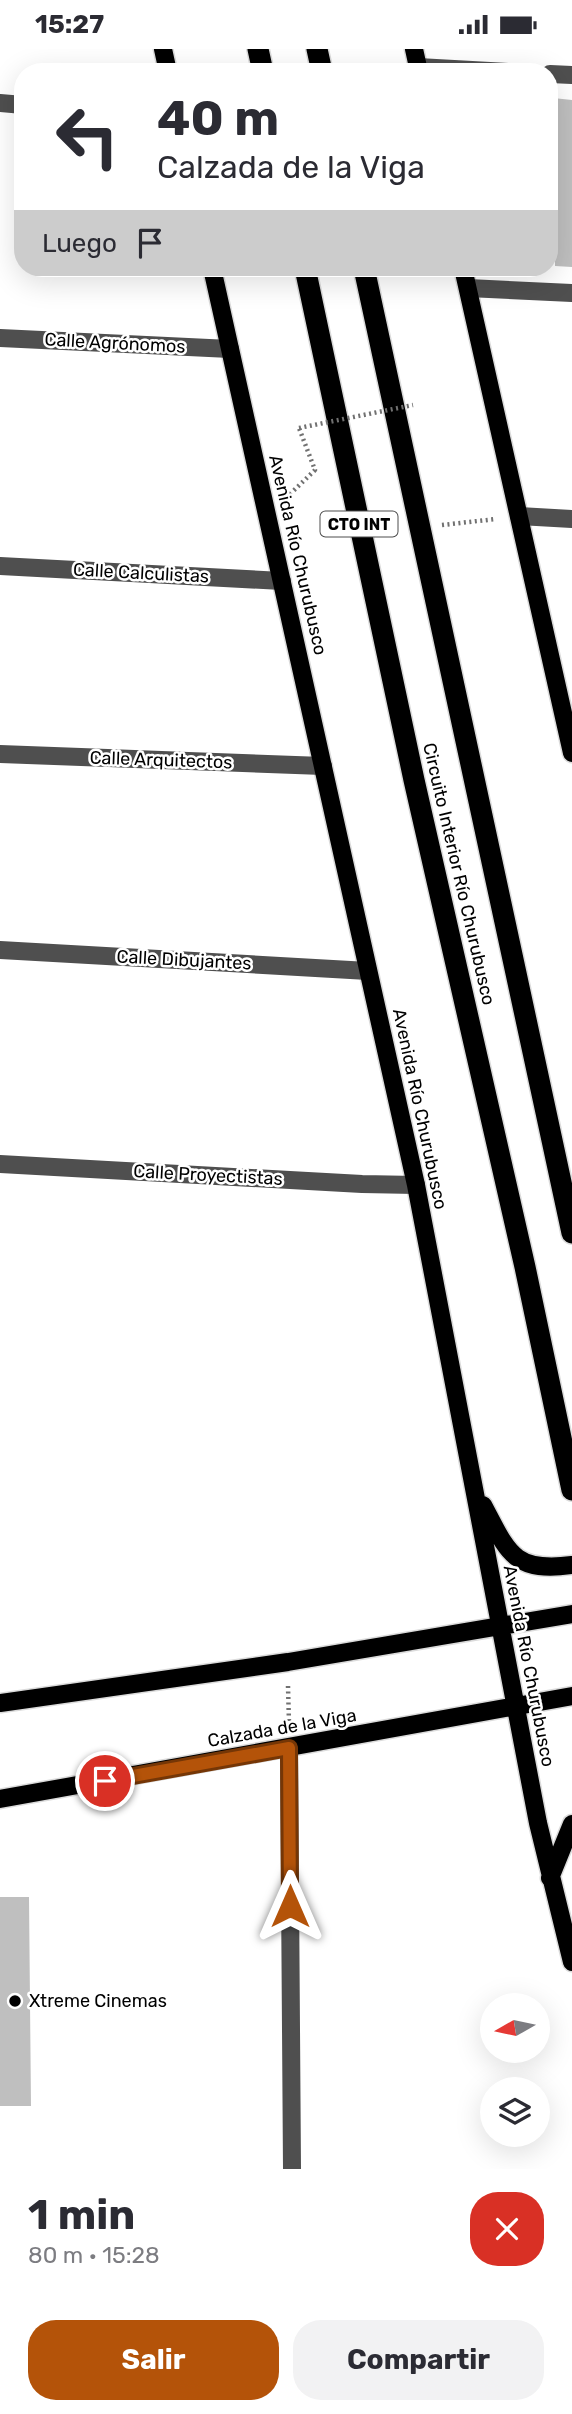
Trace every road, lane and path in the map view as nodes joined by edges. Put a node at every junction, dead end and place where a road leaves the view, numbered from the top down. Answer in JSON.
{"nodes":[{"id":1,"x":214,"y":277,"type":"edge"},
{"id":2,"x":307,"y":277,"type":"edge"},
{"id":3,"x":366,"y":277,"type":"edge"},
{"id":4,"x":465,"y":277,"type":"edge"},
{"id":5,"x":468,"y":288,"type":"junction"},
{"id":6,"x":572,"y":293,"type":"edge"},
{"id":7,"x":0,"y":338,"type":"edge"},
{"id":8,"x":230,"y":349,"type":"junction"},
{"id":9,"x":413,"y":405,"type":"dead end"},
{"id":10,"x":267,"y":516,"type":"junction"},
{"id":11,"x":519,"y":516,"type":"junction"},
{"id":12,"x":572,"y":519,"type":"edge"},
{"id":13,"x":421,"y":527,"type":"junction"},
{"id":14,"x":0,"y":566,"type":"edge"},
{"id":15,"x":282,"y":581,"type":"junction"},
{"id":16,"x":572,"y":753,"type":"edge"},
{"id":17,"x":0,"y":754,"type":"edge"},
{"id":18,"x":323,"y":766,"type":"junction"},
{"id":19,"x":0,"y":950,"type":"edge"},
{"id":20,"x":368,"y":971,"type":"junction"},
{"id":21,"x":0,"y":1164,"type":"edge"},
{"id":22,"x":416,"y":1185,"type":"junction"},
{"id":23,"x":572,"y":1233,"type":"edge"},
{"id":24,"x":475,"y":1490,"type":"junction"},
{"id":25,"x":572,"y":1490,"type":"edge"},
{"id":26,"x":572,"y":1565,"type":"edge"},
{"id":27,"x":572,"y":1614,"type":"edge"},
{"id":28,"x":500,"y":1627,"type":"junction"},
{"id":29,"x":288,"y":1662,"type":"junction"},
{"id":30,"x":572,"y":1696,"type":"edge"},
{"id":31,"x":0,"y":1703,"type":"edge"},
{"id":32,"x":516,"y":1706,"type":"junction"},
{"id":33,"x":289,"y":1748,"type":"junction"},
{"id":34,"x":0,"y":1799,"type":"edge"},
{"id":35,"x":572,"y":1823,"type":"edge"},
{"id":36,"x":550,"y":1878,"type":"junction"},
{"id":37,"x":572,"y":1962,"type":"edge"},
{"id":38,"x":292,"y":2169,"type":"edge"}],
"edges":[{"from":1,"to":8,"type":"main road","name":"Avenida Río Churubusco"},
{"from":2,"to":25,"type":"highway","name":"Circuito Interior Río Churubusco","number":"CTO INT"},
{"from":3,"to":13,"type":"highway","name":"Circuito Interior Río Churubusco","number":"CTO INT"},
{"from":4,"to":5,"type":"main road"},
{"from":5,"to":6,"type":"street"},
{"from":5,"to":11,"type":"main road"},
{"from":7,"to":8,"type":"street","name":"Calle Agrónomos"},
{"from":8,"to":10,"type":"main road","name":"Avenida Río Churubusco"},
{"from":9,"to":10,"type":"path","bridge":true},
{"from":10,"to":15,"type":"main road","name":"Avenida Río Churubusco"},
{"from":11,"to":12,"type":"street"},
{"from":11,"to":13,"type":"path"},
{"from":11,"to":16,"type":"main road"},
{"from":13,"to":23,"type":"highway","name":"Circuito Interior Río Churubusco","number":"CTO INT"},
{"from":14,"to":15,"type":"street","name":"Calle Calculistas"},
{"from":15,"to":18,"type":"main road","name":"Avenida Río Churubusco"},
{"from":17,"to":18,"type":"street","name":"Calle Arquitectos"},
{"from":18,"to":20,"type":"main road","name":"Avenida Río Churubusco"},
{"from":19,"to":20,"type":"street","name":"Calle Dibujantes"},
{"from":20,"to":22,"type":"main road","name":"Avenida Río Churubusco"},
{"from":21,"to":22,"type":"street","name":"Calle Proyectistas"},
{"from":22,"to":24,"type":"main road","name":"Avenida Río Churubusco"},
{"from":24,"to":26,"type":"main road"},
{"from":24,"to":28,"type":"main road","name":"Avenida Río Churubusco"},
{"from":27,"to":28,"type":"main road"},
{"from":28,"to":29,"type":"main road"},
{"from":28,"to":32,"type":"main road","name":"Avenida Río Churubusco"},
{"from":29,"to":31,"type":"main road"},
{"from":29,"to":33,"type":"path"},
{"from":30,"to":32,"type":"main road","name":"Calzada de la Viga"},
{"from":32,"to":33,"type":"main road","name":"Calzada de la Viga"},
{"from":32,"to":36,"type":"main road","name":"Avenida Río Churubusco"},
{"from":33,"to":34,"type":"main road","name":"Calzada de la Viga"},
{"from":33,"to":38,"type":"street"},
{"from":35,"to":36,"type":"main road"},
{"from":36,"to":37,"type":"main road","name":"Avenida Río Churubusco"}]}
